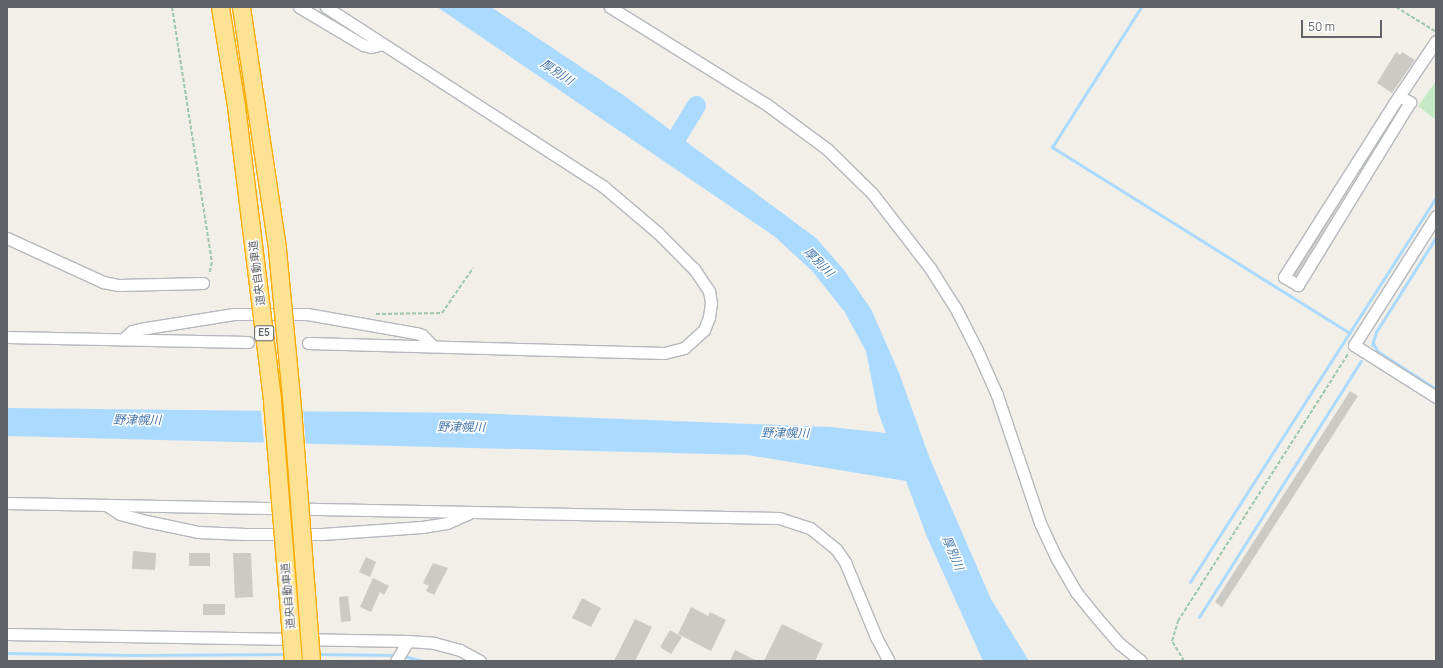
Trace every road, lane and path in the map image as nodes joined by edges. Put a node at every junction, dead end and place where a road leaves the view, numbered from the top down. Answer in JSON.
{"nodes":[{"id":1,"x":172,"y":7,"type":"edge"},
{"id":2,"x":220,"y":7,"type":"edge"},
{"id":3,"x":241,"y":7,"type":"edge"},
{"id":4,"x":298,"y":7,"type":"edge"},
{"id":5,"x":326,"y":7,"type":"edge"},
{"id":6,"x":610,"y":7,"type":"edge"},
{"id":7,"x":1396,"y":7,"type":"edge"},
{"id":8,"x":1436,"y":31,"type":"edge"},
{"id":9,"x":1436,"y":41,"type":"edge"},
{"id":10,"x":383,"y":44,"type":"junction"},
{"id":11,"x":1399,"y":96,"type":"junction"},
{"id":12,"x":1436,"y":216,"type":"edge"},
{"id":13,"x":7,"y":238,"type":"edge"},
{"id":14,"x":473,"y":268,"type":"dead end"},
{"id":15,"x":202,"y":284,"type":"joint"},
{"id":16,"x":369,"y":314,"type":"dead end"},
{"id":17,"x":7,"y":337,"type":"edge"},
{"id":18,"x":122,"y":339,"type":"junction"},
{"id":19,"x":248,"y":342,"type":"dead end"},
{"id":20,"x":308,"y":343,"type":"dead end"},
{"id":21,"x":1354,"y":345,"type":"junction"},
{"id":22,"x":433,"y":346,"type":"junction"},
{"id":23,"x":1436,"y":397,"type":"edge"},
{"id":24,"x":7,"y":503,"type":"edge"},
{"id":25,"x":105,"y":504,"type":"junction"},
{"id":26,"x":474,"y":511,"type":"junction"},
{"id":27,"x":7,"y":634,"type":"edge"},
{"id":28,"x":405,"y":646,"type":"junction"},
{"id":29,"x":293,"y":661,"type":"edge"},
{"id":30,"x":311,"y":661,"type":"edge"},
{"id":31,"x":396,"y":661,"type":"edge"},
{"id":32,"x":480,"y":661,"type":"edge"},
{"id":33,"x":888,"y":661,"type":"edge"},
{"id":34,"x":1141,"y":661,"type":"edge"},
{"id":35,"x":1184,"y":661,"type":"edge"}],
"edges":[{"from":1,"to":15,"type":"path"},
{"from":2,"to":29,"type":"highway","name":"道央自動車道","number":"E5","bridge":true},
{"from":3,"to":30,"type":"highway","name":"道央自動車道","number":"E5","bridge":true},
{"from":4,"to":10,"type":"street"},
{"from":5,"to":10,"type":"street"},
{"from":6,"to":34,"type":"street"},
{"from":7,"to":8,"type":"path"},
{"from":9,"to":11,"type":"street"},
{"from":10,"to":22,"type":"street"},
{"from":11,"to":11,"type":"street"},
{"from":12,"to":21,"type":"street"},
{"from":13,"to":15,"type":"street"},
{"from":14,"to":16,"type":"path"},
{"from":17,"to":18,"type":"street"},
{"from":18,"to":19,"type":"street"},
{"from":18,"to":22,"type":"street"},
{"from":20,"to":22,"type":"street"},
{"from":21,"to":23,"type":"street"},
{"from":21,"to":35,"type":"path"},
{"from":24,"to":25,"type":"street"},
{"from":25,"to":26,"type":"street"},
{"from":25,"to":26,"type":"street"},
{"from":26,"to":33,"type":"street"},
{"from":27,"to":28,"type":"street"},
{"from":28,"to":31,"type":"street"},
{"from":28,"to":32,"type":"street"}]}
